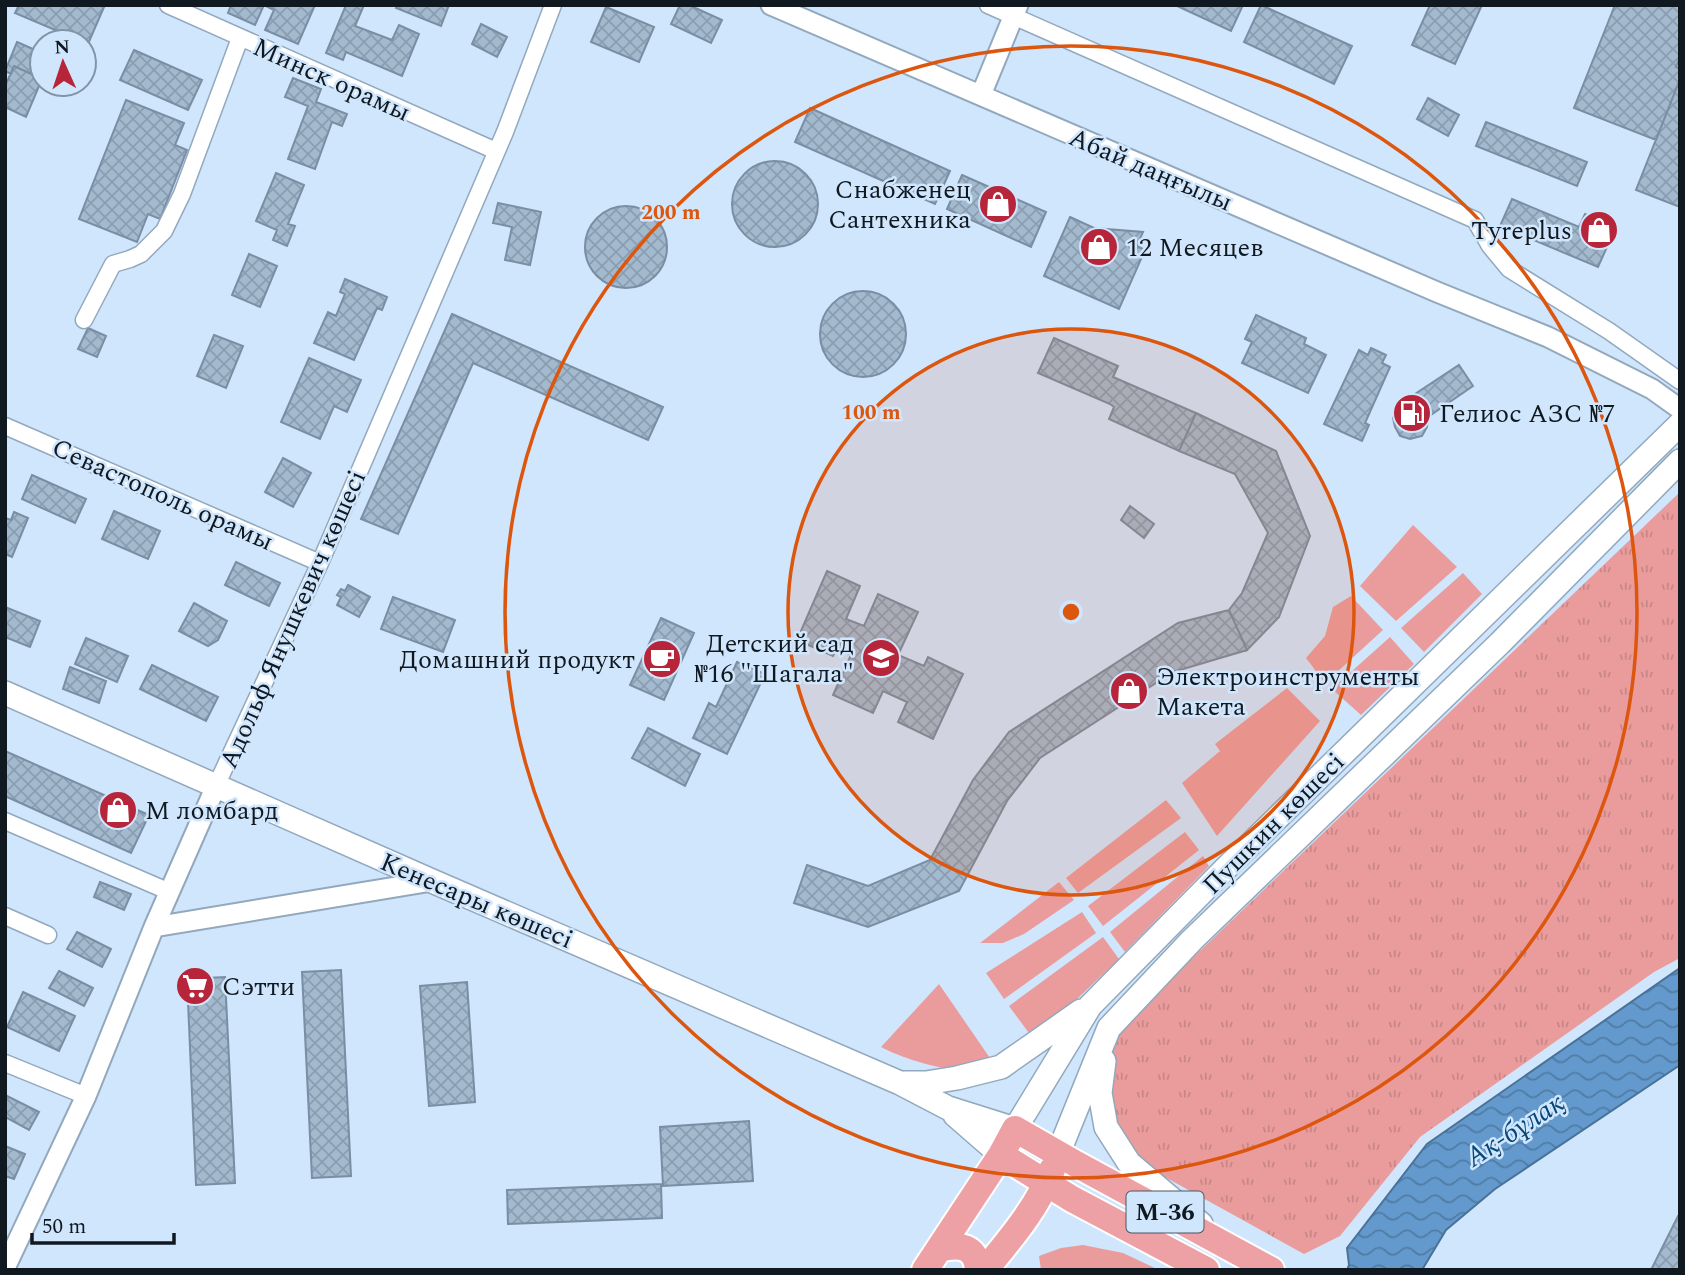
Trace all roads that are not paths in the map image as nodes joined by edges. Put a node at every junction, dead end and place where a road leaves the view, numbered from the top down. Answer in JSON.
{"nodes":[{"id":1,"x":168,"y":5,"type":"edge"},
{"id":2,"x":553,"y":5,"type":"edge"},
{"id":3,"x":771,"y":5,"type":"edge"},
{"id":4,"x":988,"y":5,"type":"edge"},
{"id":5,"x":1016,"y":11,"type":"edge"},
{"id":6,"x":240,"y":38,"type":"junction"},
{"id":7,"x":981,"y":95,"type":"junction"},
{"id":8,"x":496,"y":151,"type":"junction"},
{"id":9,"x":84,"y":320,"type":"dead end"},
{"id":10,"x":1680,"y":381,"type":"edge"},
{"id":11,"x":1680,"y":409,"type":"edge"},
{"id":12,"x":1680,"y":424,"type":"edge"},
{"id":13,"x":5,"y":426,"type":"edge"},
{"id":14,"x":1680,"y":461,"type":"edge"},
{"id":15,"x":320,"y":563,"type":"junction"},
{"id":16,"x":5,"y":693,"type":"edge"},
{"id":17,"x":216,"y":786,"type":"junction"},
{"id":18,"x":5,"y":821,"type":"edge"},
{"id":19,"x":432,"y":881,"type":"junction"},
{"id":20,"x":170,"y":892,"type":"junction"},
{"id":21,"x":5,"y":916,"type":"edge"},
{"id":22,"x":154,"y":928,"type":"junction"},
{"id":23,"x":48,"y":935,"type":"dead end"},
{"id":24,"x":1090,"y":1006,"type":"junction"},
{"id":25,"x":1109,"y":1028,"type":"junction"},
{"id":26,"x":5,"y":1063,"type":"edge"},
{"id":27,"x":900,"y":1083,"type":"junction"},
{"id":28,"x":86,"y":1096,"type":"junction"},
{"id":29,"x":948,"y":1108,"type":"junction"},
{"id":30,"x":1015,"y":1129,"type":"junction"},
{"id":31,"x":1058,"y":1154,"type":"junction"},
{"id":32,"x":1001,"y":1155,"type":"junction"},
{"id":33,"x":1046,"y":1184,"type":"junction"},
{"id":34,"x":1222,"y":1242,"type":"junction"},
{"id":35,"x":932,"y":1259,"type":"edge"},
{"id":36,"x":5,"y":1268,"type":"edge"},
{"id":37,"x":978,"y":1270,"type":"edge"},
{"id":38,"x":985,"y":1270,"type":"edge"},
{"id":39,"x":1206,"y":1270,"type":"edge"},
{"id":40,"x":1271,"y":1270,"type":"edge"}],
"edges":[{"from":1,"to":6,"type":"street","name":"Минск орамы"},
{"from":2,"to":8,"type":"street","name":"Адольф Янушкевич көшесі"},
{"from":3,"to":7,"type":"street","name":"Абай даңғылы"},
{"from":4,"to":5,"type":"street"},
{"from":5,"to":7,"type":"street"},
{"from":5,"to":10,"type":"street"},
{"from":6,"to":8,"type":"street","name":"Минск орамы"},
{"from":6,"to":9,"type":"street"},
{"from":7,"to":11,"type":"street","name":"Абай даңғылы"},
{"from":8,"to":15,"type":"street","name":"Адольф Янушкевич көшесі"},
{"from":12,"to":24,"type":"main road","name":"Пушкин көшесі"},
{"from":13,"to":15,"type":"street","name":"Севастополь орамы"},
{"from":14,"to":25,"type":"main road","name":"Пушкин көшесі"},
{"from":15,"to":17,"type":"street","name":"Адольф Янушкевич көшесі"},
{"from":16,"to":17,"type":"main road","name":"Кенесары көшесі"},
{"from":17,"to":19,"type":"main road","name":"Кенесары көшесі"},
{"from":17,"to":20,"type":"street","name":"Адольф Янушкевич көшесі"},
{"from":18,"to":20,"type":"street"},
{"from":19,"to":22,"type":"street"},
{"from":19,"to":27,"type":"main road","name":"Кенесары көшесі"},
{"from":20,"to":22,"type":"street","name":"Адольф Янушкевич көшесі"},
{"from":21,"to":23,"type":"street"},
{"from":22,"to":28,"type":"street","name":"Адольф Янушкевич көшесі"},
{"from":24,"to":27,"type":"main road"},
{"from":24,"to":30,"type":"main road","name":"Пушкин көшесі"},
{"from":25,"to":31,"type":"main road","name":"Пушкин көшесі"},
{"from":25,"to":34,"type":"main road"},
{"from":26,"to":28,"type":"street"},
{"from":27,"to":29,"type":"main road","name":"Кенесары көшесі"},
{"from":28,"to":36,"type":"street","name":"Адольф Янушкевич көшесі"},
{"from":29,"to":30,"type":"main road","name":"Кенесары көшесі"},
{"from":29,"to":32,"type":"main road","name":"Кенесары көшесі"},
{"from":30,"to":31,"type":"main road","number":"M-36"},
{"from":30,"to":32,"type":"main road","name":"Пушкин көшесі"},
{"from":31,"to":33,"type":"main road","name":"Пушкин көшесі"},
{"from":31,"to":34,"type":"main road","number":"M-36"},
{"from":32,"to":33,"type":"main road"},
{"from":32,"to":35,"type":"main road","name":"Пушкин көшесі"},
{"from":33,"to":38,"type":"main road","name":"Пушкин көшесі"},
{"from":33,"to":39,"type":"main road","number":"M-36"},
{"from":34,"to":40,"type":"main road","number":"M-36"},
{"from":35,"to":37,"type":"main road"}]}
